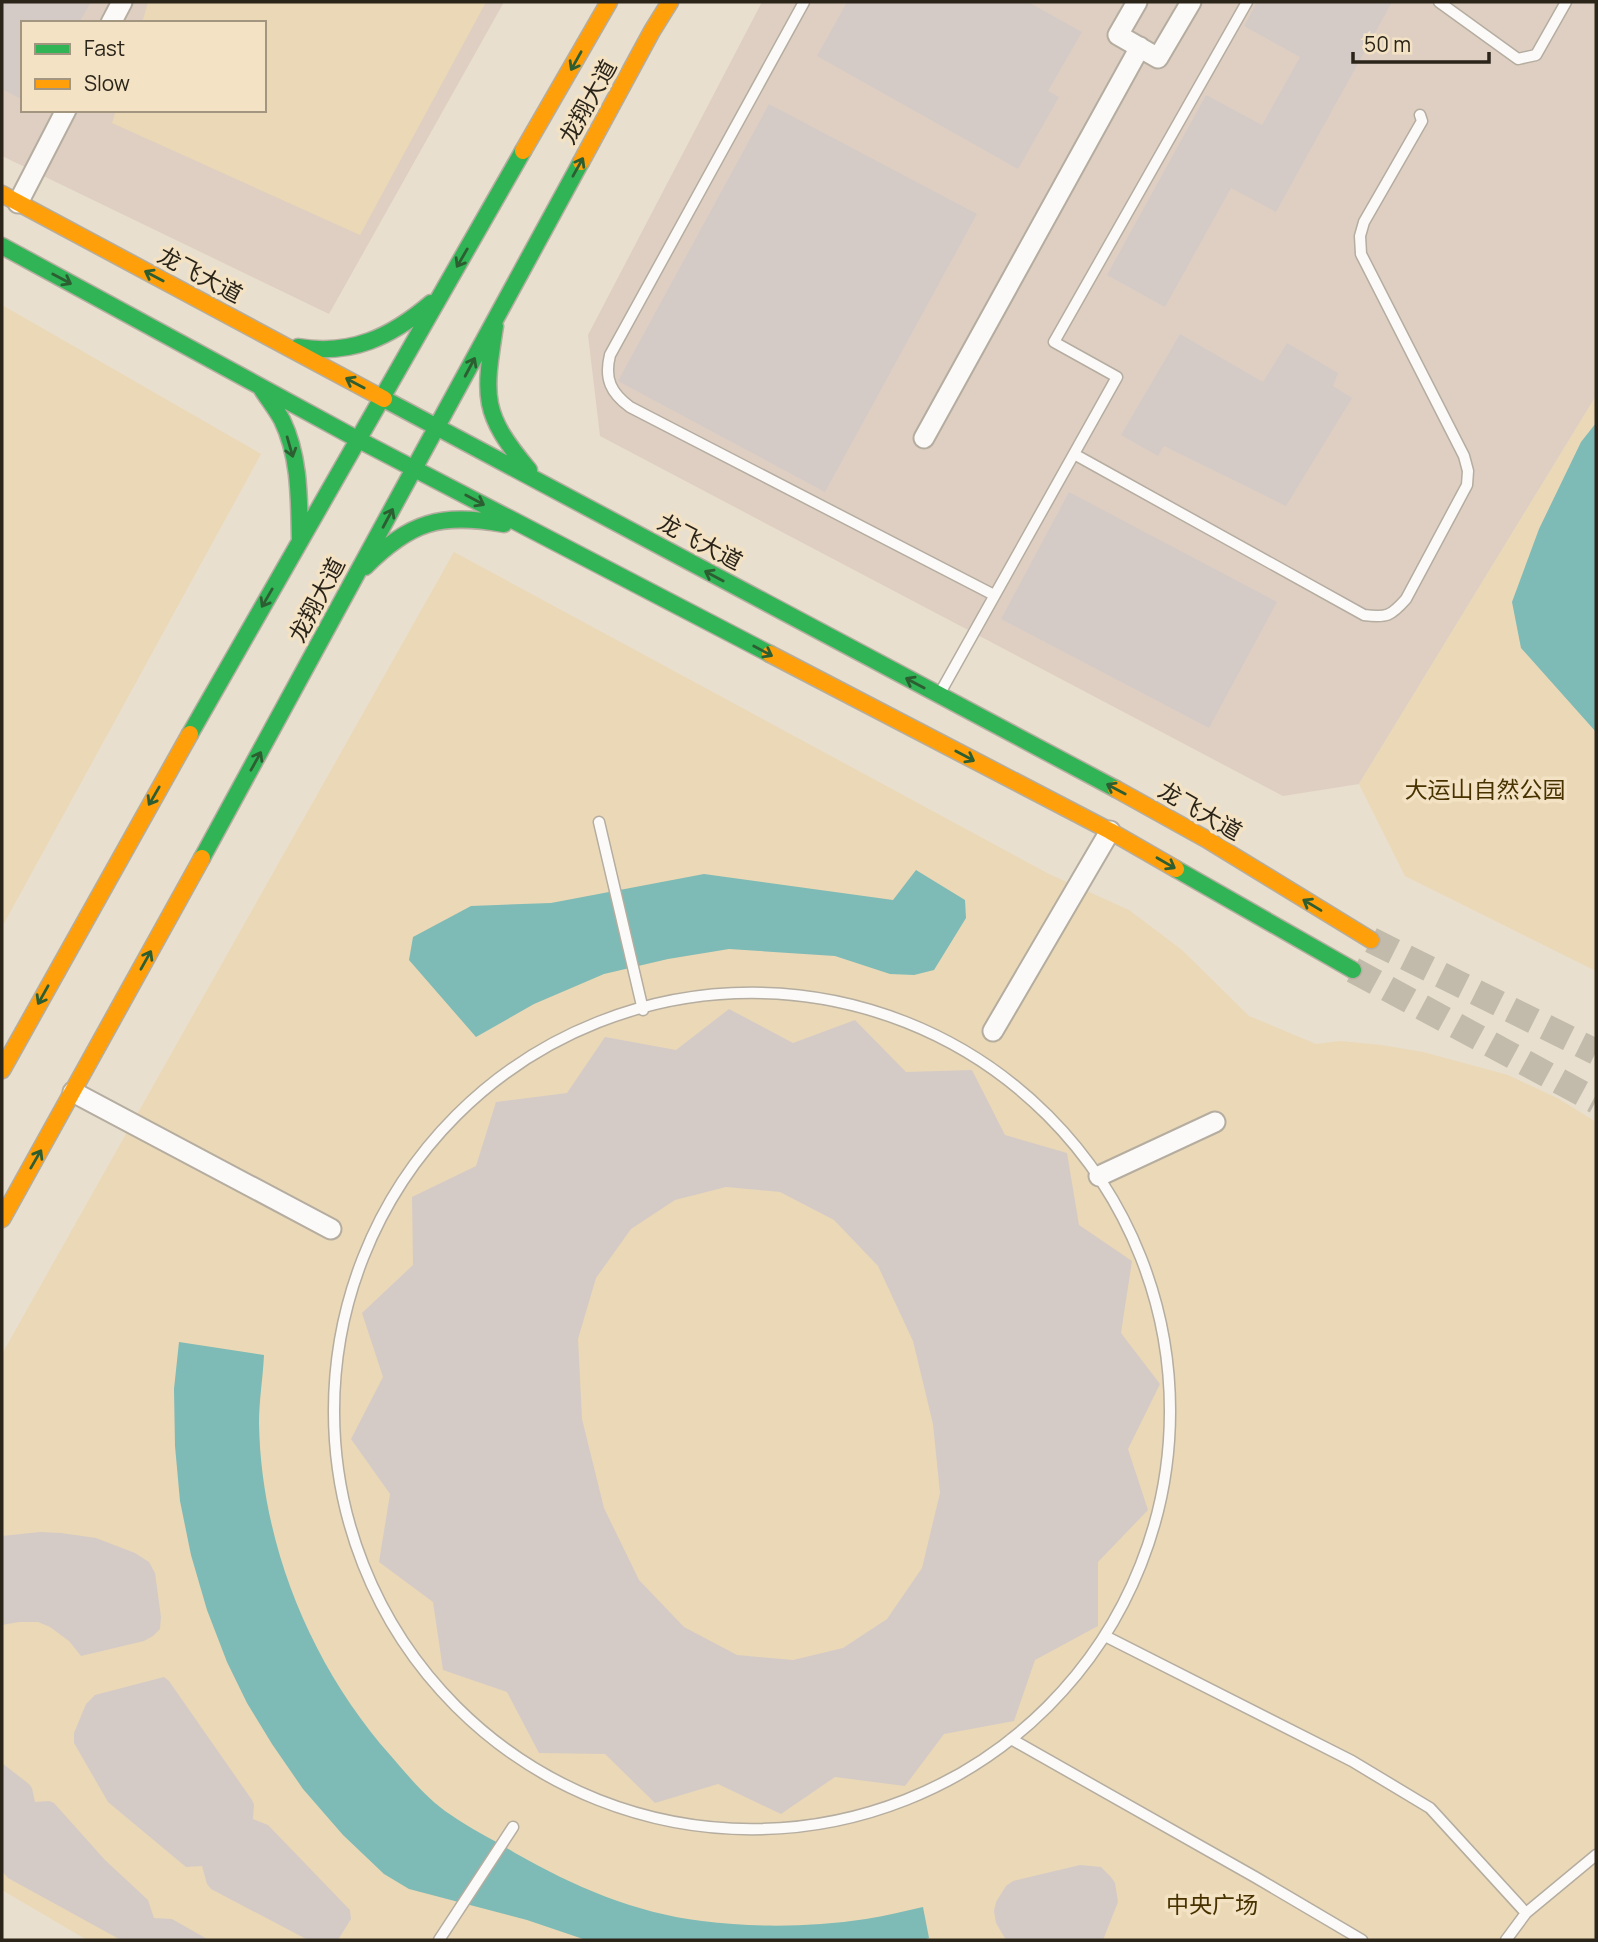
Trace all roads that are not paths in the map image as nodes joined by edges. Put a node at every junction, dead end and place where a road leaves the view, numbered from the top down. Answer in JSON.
{"nodes":[{"id":1,"x":122,"y":2,"type":"edge"},
{"id":2,"x":609,"y":2,"type":"edge"},
{"id":3,"x":670,"y":2,"type":"edge"},
{"id":4,"x":804,"y":2,"type":"edge"},
{"id":5,"x":1137,"y":2,"type":"edge"},
{"id":6,"x":1191,"y":2,"type":"edge"},
{"id":7,"x":1247,"y":2,"type":"edge"},
{"id":8,"x":1439,"y":2,"type":"edge"},
{"id":9,"x":1566,"y":2,"type":"edge"},
{"id":10,"x":112,"y":21,"type":"edge"},
{"id":11,"x":1140,"y":47,"type":"junction"},
{"id":12,"x":65,"y":112,"type":"edge"},
{"id":13,"x":1420,"y":115,"type":"dead end"},
{"id":14,"x":10,"y":199,"type":"edge"},
{"id":15,"x":2,"y":246,"type":"edge"},
{"id":16,"x":440,"y":295,"type":"junction"},
{"id":17,"x":497,"y":317,"type":"junction"},
{"id":18,"x":272,"y":340,"type":"junction"},
{"id":19,"x":261,"y":386,"type":"junction"},
{"id":20,"x":381,"y":397,"type":"junction"},
{"id":21,"x":437,"y":427,"type":"junction"},
{"id":22,"x":924,"y":438,"type":"dead end"},
{"id":23,"x":357,"y":439,"type":"junction"},
{"id":24,"x":1074,"y":454,"type":"junction"},
{"id":25,"x":414,"y":469,"type":"junction"},
{"id":26,"x":542,"y":485,"type":"junction"},
{"id":27,"x":529,"y":529,"type":"junction"},
{"id":28,"x":300,"y":539,"type":"junction"},
{"id":29,"x":357,"y":575,"type":"junction"},
{"id":30,"x":995,"y":595,"type":"junction"},
{"id":31,"x":939,"y":695,"type":"junction"},
{"id":32,"x":598,"y":822,"type":"dead end"},
{"id":33,"x":1110,"y":831,"type":"junction"},
{"id":34,"x":1371,"y":940,"type":"tunnel mouth"},
{"id":35,"x":1353,"y":970,"type":"tunnel mouth"},
{"id":36,"x":643,"y":1010,"type":"junction"},
{"id":37,"x":993,"y":1031,"type":"dead end"},
{"id":38,"x":2,"y":1070,"type":"edge"},
{"id":39,"x":73,"y":1092,"type":"junction"},
{"id":40,"x":1215,"y":1122,"type":"dead end"},
{"id":41,"x":1099,"y":1176,"type":"junction"},
{"id":42,"x":2,"y":1219,"type":"edge"},
{"id":43,"x":331,"y":1229,"type":"dead end"},
{"id":44,"x":1104,"y":1636,"type":"junction"},
{"id":45,"x":1011,"y":1739,"type":"junction"},
{"id":46,"x":513,"y":1827,"type":"dead end"},
{"id":47,"x":1596,"y":1855,"type":"edge"},
{"id":48,"x":1526,"y":1913,"type":"junction"},
{"id":49,"x":439,"y":1940,"type":"edge"},
{"id":50,"x":1362,"y":1940,"type":"edge"},
{"id":51,"x":1506,"y":1940,"type":"edge"}],
"edges":[{"from":1,"to":10,"type":"street"},
{"from":2,"to":16,"type":"main road","name":"龙翔大道","one_way":true},
{"from":17,"to":3,"type":"main road","name":"龙翔大道","one_way":true},
{"from":4,"to":30,"type":"lane"},
{"from":5,"to":11,"type":"street"},
{"from":6,"to":11,"type":"street"},
{"from":7,"to":24,"type":"lane"},
{"from":8,"to":9,"type":"lane"},
{"from":11,"to":22,"type":"street"},
{"from":12,"to":14,"type":"street"},
{"from":13,"to":24,"type":"lane"},
{"from":18,"to":14,"type":"main road","name":"龙飞大道","one_way":true},
{"from":15,"to":19,"type":"main road","one_way":true},
{"from":16,"to":18,"type":"main road"},
{"from":16,"to":20,"type":"main road","name":"龙翔大道"},
{"from":21,"to":17,"type":"main road","name":"龙翔大道","one_way":true},
{"from":17,"to":26,"type":"main road"},
{"from":20,"to":18,"type":"main road","name":"龙飞大道","one_way":true},
{"from":19,"to":23,"type":"main road"},
{"from":19,"to":28,"type":"main road","one_way":true},
{"from":20,"to":21,"type":"main road","name":"龙飞大道"},
{"from":20,"to":23,"type":"main road","name":"龙翔大道"},
{"from":21,"to":25,"type":"main road","name":"龙翔大道"},
{"from":21,"to":26,"type":"main road","name":"龙飞大道"},
{"from":23,"to":25,"type":"main road"},
{"from":23,"to":28,"type":"main road","name":"龙翔大道"},
{"from":24,"to":30,"type":"lane"},
{"from":25,"to":27,"type":"main road","one_way":true},
{"from":29,"to":25,"type":"main road","name":"龙翔大道","one_way":true},
{"from":31,"to":26,"type":"main road","name":"龙飞大道","one_way":true},
{"from":27,"to":29,"type":"main road"},
{"from":27,"to":33,"type":"main road","one_way":true},
{"from":28,"to":38,"type":"main road","name":"龙翔大道","one_way":true},
{"from":39,"to":29,"type":"main road","name":"龙翔大道","one_way":true},
{"from":30,"to":31,"type":"lane"},
{"from":34,"to":31,"type":"main road","name":"龙飞大道","one_way":true},
{"from":32,"to":36,"type":"lane"},
{"from":33,"to":35,"type":"main road","one_way":true},
{"from":33,"to":37,"type":"street"},
{"from":36,"to":41,"type":"lane"},
{"from":36,"to":45,"type":"lane"},
{"from":42,"to":39,"type":"main road","name":"龙翔大道","one_way":true},
{"from":39,"to":43,"type":"street"},
{"from":40,"to":41,"type":"street"},
{"from":41,"to":44,"type":"lane"},
{"from":44,"to":45,"type":"lane"},
{"from":44,"to":48,"type":"lane"},
{"from":45,"to":50,"type":"lane"},
{"from":46,"to":49,"type":"lane"},
{"from":47,"to":48,"type":"lane"},
{"from":48,"to":51,"type":"lane"}]}
